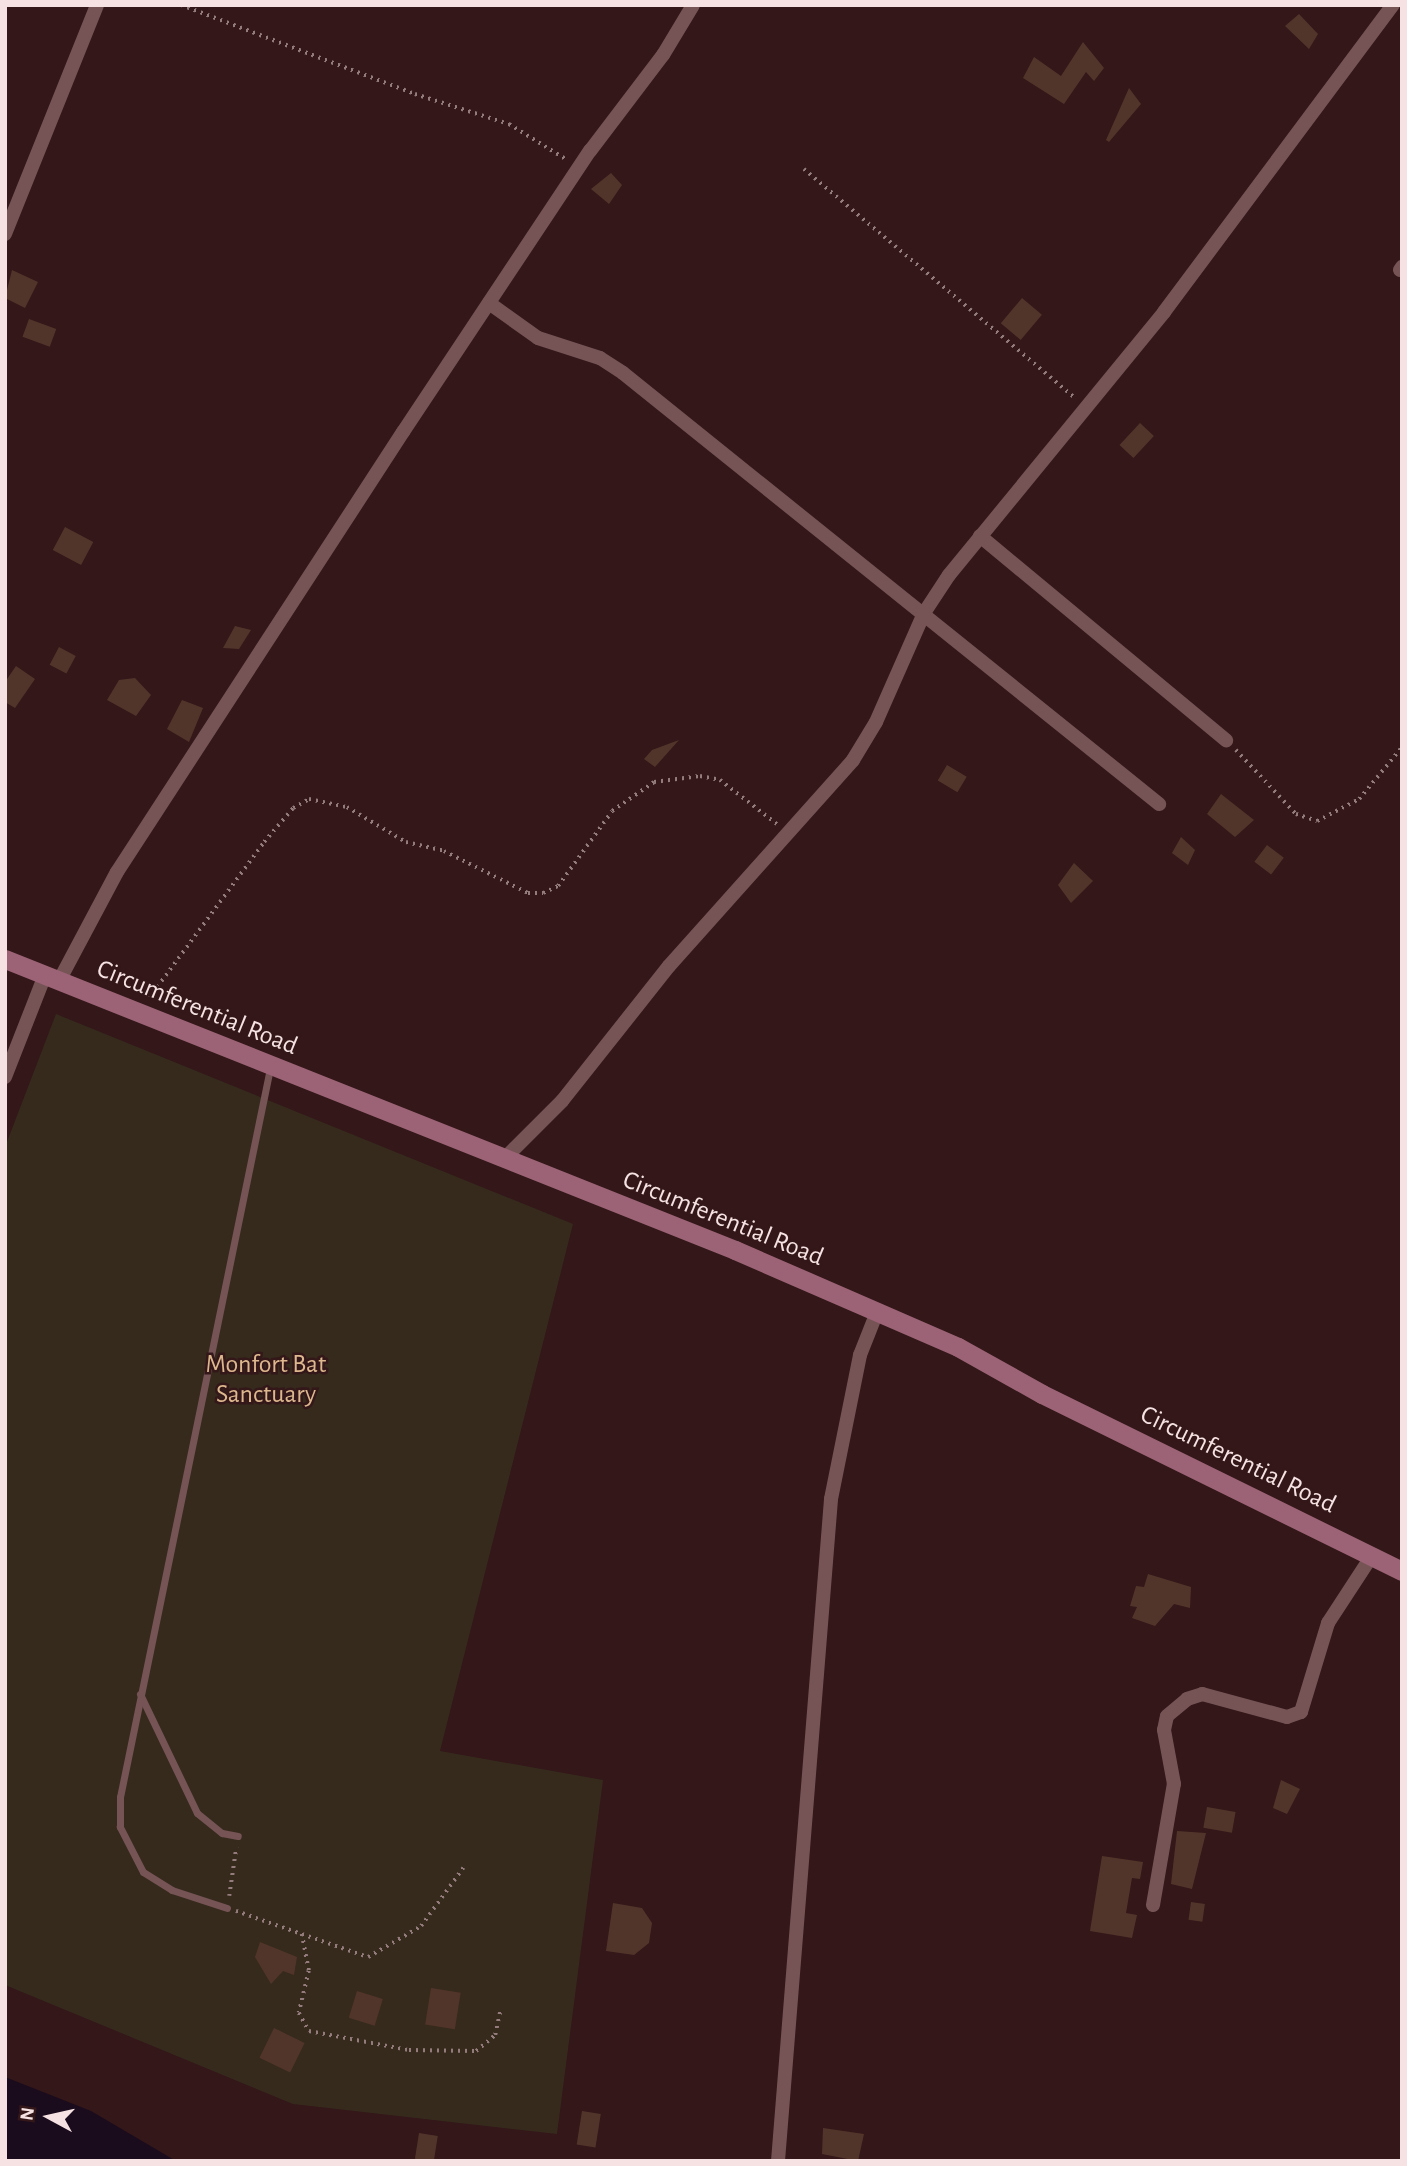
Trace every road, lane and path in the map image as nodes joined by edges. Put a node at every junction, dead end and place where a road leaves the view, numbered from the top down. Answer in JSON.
{"nodes":[{"id":1,"x":97,"y":5,"type":"edge"},
{"id":2,"x":181,"y":5,"type":"edge"},
{"id":3,"x":693,"y":5,"type":"edge"},
{"id":4,"x":1393,"y":5,"type":"edge"},
{"id":5,"x":579,"y":169,"type":"junction"},
{"id":6,"x":804,"y":169,"type":"dead end"},
{"id":7,"x":5,"y":234,"type":"edge"},
{"id":8,"x":489,"y":303,"type":"junction"},
{"id":9,"x":1084,"y":407,"type":"junction"},
{"id":10,"x":980,"y":536,"type":"junction"},
{"id":11,"x":924,"y":614,"type":"junction"},
{"id":12,"x":1226,"y":740,"type":"joint"},
{"id":13,"x":1402,"y":747,"type":"edge"},
{"id":14,"x":1159,"y":804,"type":"dead end"},
{"id":15,"x":787,"y":832,"type":"junction"},
{"id":16,"x":5,"y":959,"type":"edge"},
{"id":17,"x":52,"y":978,"type":"junction"},
{"id":18,"x":137,"y":1013,"type":"junction"},
{"id":19,"x":271,"y":1065,"type":"junction"},
{"id":20,"x":5,"y":1077,"type":"edge"},
{"id":21,"x":505,"y":1158,"type":"junction"},
{"id":22,"x":877,"y":1312,"type":"junction"},
{"id":23,"x":1371,"y":1557,"type":"junction"},
{"id":24,"x":1402,"y":1570,"type":"edge"},
{"id":25,"x":139,"y":1693,"type":"junction"},
{"id":26,"x":239,"y":1836,"type":"joint"},
{"id":27,"x":463,"y":1867,"type":"dead end"},
{"id":28,"x":1153,"y":1905,"type":"dead end"},
{"id":29,"x":227,"y":1908,"type":"junction"},
{"id":30,"x":302,"y":1934,"type":"junction"},
{"id":31,"x":500,"y":2012,"type":"dead end"},
{"id":32,"x":778,"y":2161,"type":"edge"}],
"edges":[{"from":1,"to":7,"type":"street"},
{"from":2,"to":5,"type":"path"},
{"from":3,"to":5,"type":"street"},
{"from":4,"to":9,"type":"street"},
{"from":5,"to":8,"type":"street"},
{"from":6,"to":9,"type":"path"},
{"from":8,"to":11,"type":"street"},
{"from":8,"to":17,"type":"street"},
{"from":9,"to":10,"type":"street"},
{"from":10,"to":11,"type":"street"},
{"from":10,"to":12,"type":"street"},
{"from":11,"to":14,"type":"street"},
{"from":11,"to":15,"type":"street"},
{"from":12,"to":13,"type":"path"},
{"from":15,"to":18,"type":"path"},
{"from":15,"to":21,"type":"street"},
{"from":16,"to":17,"type":"main road","name":"Circumferential Road"},
{"from":17,"to":18,"type":"main road","name":"Circumferential Road"},
{"from":17,"to":20,"type":"street"},
{"from":18,"to":19,"type":"main road","name":"Circumferential Road"},
{"from":19,"to":21,"type":"main road","name":"Circumferential Road"},
{"from":19,"to":25,"type":"lane"},
{"from":21,"to":22,"type":"main road","name":"Circumferential Road"},
{"from":22,"to":23,"type":"main road","name":"Circumferential Road"},
{"from":22,"to":32,"type":"street"},
{"from":23,"to":24,"type":"main road","name":"Circumferential Road"},
{"from":23,"to":28,"type":"street"},
{"from":25,"to":26,"type":"lane"},
{"from":25,"to":29,"type":"lane"},
{"from":26,"to":29,"type":"path"},
{"from":27,"to":30,"type":"path"},
{"from":29,"to":30,"type":"path"},
{"from":30,"to":31,"type":"path"}]}
